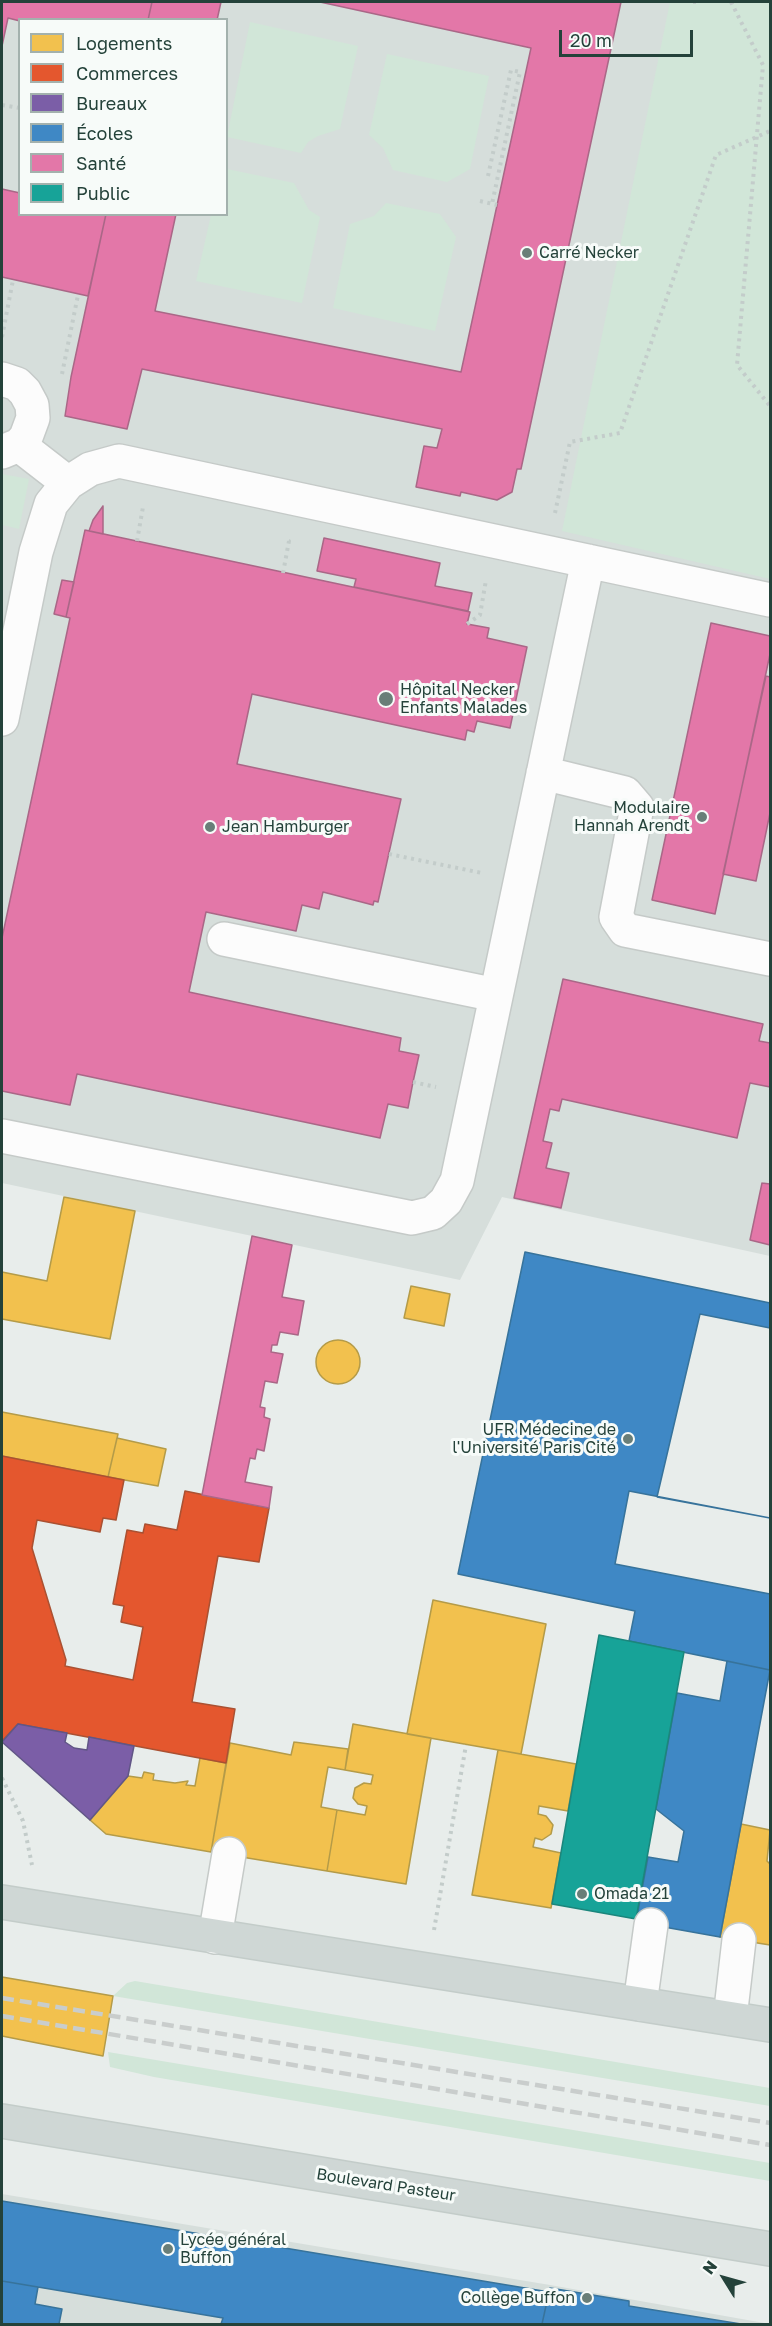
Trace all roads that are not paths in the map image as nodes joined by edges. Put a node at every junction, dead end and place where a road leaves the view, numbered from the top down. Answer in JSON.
{"nodes":[{"id":1,"x":2,"y":379,"type":"edge"},
{"id":2,"x":10,"y":448,"type":"edge"},
{"id":3,"x":68,"y":483,"type":"junction"},
{"id":4,"x":588,"y":561,"type":"junction"},
{"id":5,"x":771,"y":600,"type":"edge"},
{"id":6,"x":2,"y":719,"type":"edge"},
{"id":7,"x":543,"y":773,"type":"junction"},
{"id":8,"x":224,"y":939,"type":"dead end"},
{"id":9,"x":771,"y":959,"type":"edge"},
{"id":10,"x":496,"y":995,"type":"junction"},
{"id":11,"x":2,"y":1136,"type":"edge"},
{"id":12,"x":229,"y":1854,"type":"dead end"},
{"id":13,"x":2,"y":1902,"type":"edge"},
{"id":14,"x":651,"y":1925,"type":"dead end"},
{"id":15,"x":215,"y":1937,"type":"junction"},
{"id":16,"x":739,"y":1940,"type":"dead end"},
{"id":17,"x":640,"y":2004,"type":"junction"},
{"id":18,"x":730,"y":2018,"type":"junction"},
{"id":19,"x":771,"y":2025,"type":"edge"},
{"id":20,"x":2,"y":2121,"type":"edge"},
{"id":21,"x":771,"y":2249,"type":"edge"}],
"edges":[{"from":1,"to":2,"type":"lane"},
{"from":2,"to":3,"type":"lane"},
{"from":3,"to":4,"type":"lane"},
{"from":3,"to":6,"type":"lane"},
{"from":4,"to":5,"type":"lane"},
{"from":4,"to":7,"type":"lane"},
{"from":7,"to":9,"type":"lane"},
{"from":7,"to":10,"type":"lane"},
{"from":8,"to":10,"type":"lane"},
{"from":10,"to":11,"type":"lane"},
{"from":12,"to":15,"type":"lane"},
{"from":13,"to":15,"type":"main road"},
{"from":14,"to":17,"type":"lane"},
{"from":15,"to":17,"type":"main road"},
{"from":16,"to":18,"type":"lane"},
{"from":17,"to":18,"type":"main road"},
{"from":18,"to":19,"type":"main road"},
{"from":20,"to":21,"type":"main road","name":"Boulevard Pasteur"}]}
